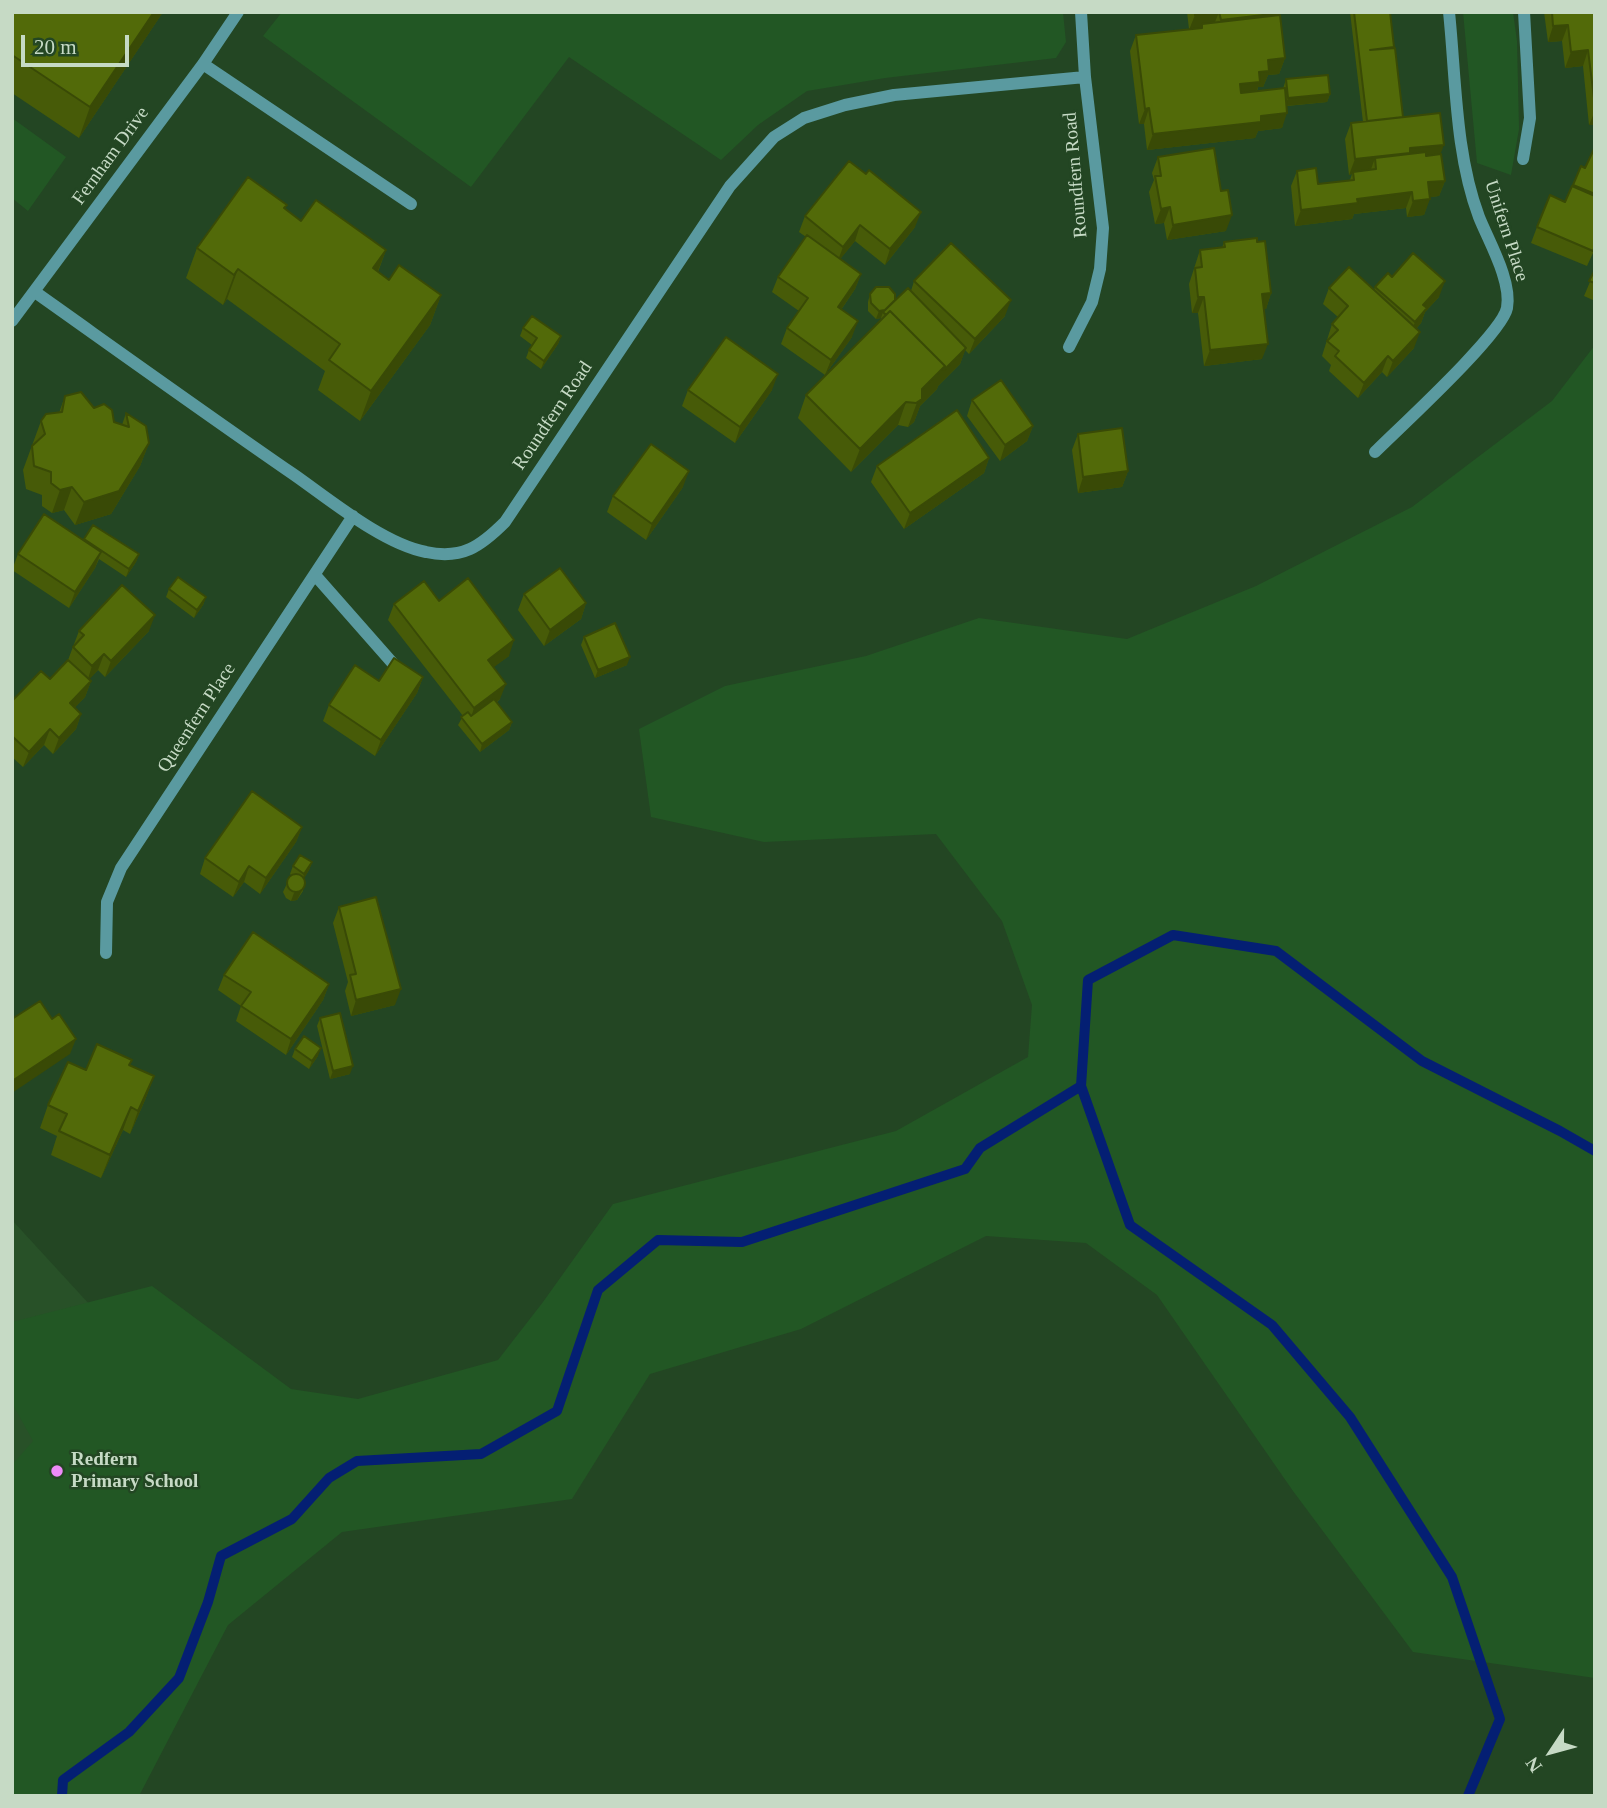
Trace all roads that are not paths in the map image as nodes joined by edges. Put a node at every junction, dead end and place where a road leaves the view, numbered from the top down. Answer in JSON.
{"nodes":[{"id":1,"x":238,"y":12,"type":"edge"},
{"id":2,"x":1081,"y":12,"type":"edge"},
{"id":3,"x":1449,"y":12,"type":"edge"},
{"id":4,"x":1524,"y":12,"type":"edge"},
{"id":5,"x":204,"y":64,"type":"junction"},
{"id":6,"x":1086,"y":77,"type":"junction"},
{"id":7,"x":1523,"y":159,"type":"dead end"},
{"id":8,"x":411,"y":204,"type":"dead end"},
{"id":9,"x":35,"y":292,"type":"junction"},
{"id":10,"x":12,"y":321,"type":"edge"},
{"id":11,"x":1069,"y":347,"type":"dead end"},
{"id":12,"x":1375,"y":452,"type":"dead end"},
{"id":13,"x":353,"y":516,"type":"junction"},
{"id":14,"x":315,"y":575,"type":"junction"},
{"id":15,"x":396,"y":667,"type":"edge"},
{"id":16,"x":106,"y":953,"type":"dead end"}],
"edges":[{"from":1,"to":5,"type":"street","name":"Fernham Drive"},
{"from":2,"to":6,"type":"street","name":"Roundfern Road"},
{"from":3,"to":12,"type":"street","name":"Unifern Place"},
{"from":4,"to":7,"type":"street"},
{"from":5,"to":8,"type":"street"},
{"from":5,"to":9,"type":"street","name":"Fernham Drive"},
{"from":6,"to":11,"type":"street","name":"Roundfern Road"},
{"from":6,"to":13,"type":"street","name":"Roundfern Road"},
{"from":9,"to":10,"type":"street","name":"Fernham Drive"},
{"from":9,"to":13,"type":"street","name":"Roundfern Road"},
{"from":13,"to":14,"type":"street","name":"Queenfern Place"},
{"from":14,"to":15,"type":"street"},
{"from":14,"to":16,"type":"street","name":"Queenfern Place"}]}
